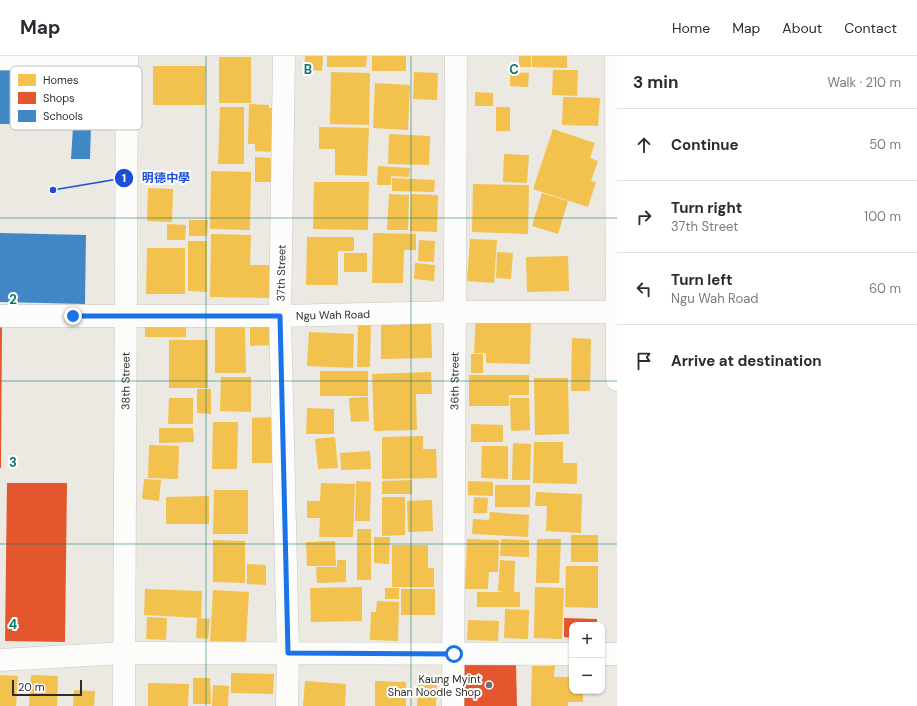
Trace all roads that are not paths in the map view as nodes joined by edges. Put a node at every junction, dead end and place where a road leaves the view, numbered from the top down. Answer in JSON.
{"nodes":[{"id":1,"x":284,"y":56,"type":"edge"},
{"id":2,"x":456,"y":56,"type":"edge"},
{"id":3,"x":616,"y":56,"type":"edge"},
{"id":4,"x":127,"y":58,"type":"edge"},
{"id":5,"x":0,"y":59,"type":"edge"},
{"id":6,"x":126,"y":130,"type":"edge"},
{"id":7,"x":454,"y":312,"type":"junction"},
{"id":8,"x":617,"y":312,"type":"edge"},
{"id":9,"x":0,"y":316,"type":"edge"},
{"id":10,"x":125,"y":316,"type":"junction"},
{"id":11,"x":280,"y":316,"type":"junction"},
{"id":12,"x":617,"y":380,"type":"edge"},
{"id":13,"x":124,"y":653,"type":"junction"},
{"id":14,"x":288,"y":653,"type":"junction"},
{"id":15,"x":454,"y":654,"type":"junction"},
{"id":16,"x":569,"y":654,"type":"edge"},
{"id":17,"x":605,"y":654,"type":"edge"},
{"id":18,"x":617,"y":654,"type":"edge"},
{"id":19,"x":0,"y":660,"type":"edge"},
{"id":20,"x":124,"y":706,"type":"edge"},
{"id":21,"x":287,"y":706,"type":"edge"},
{"id":22,"x":453,"y":706,"type":"edge"}],
"edges":[{"from":1,"to":11,"type":"street","name":"37th Street"},
{"from":2,"to":7,"type":"street","name":"36th Street"},
{"from":3,"to":8,"type":"street"},
{"from":4,"to":5,"type":"street"},
{"from":6,"to":10,"type":"street","name":"38th Street"},
{"from":7,"to":8,"type":"street","name":"Ngu Wah Road"},
{"from":7,"to":11,"type":"street","name":"Ngu Wah Road"},
{"from":7,"to":15,"type":"street","name":"36th Street"},
{"from":8,"to":12,"type":"street"},
{"from":9,"to":10,"type":"street","name":"Ngu Wah Road"},
{"from":10,"to":11,"type":"street","name":"Ngu Wah Road"},
{"from":10,"to":13,"type":"street","name":"38th Street"},
{"from":11,"to":14,"type":"street","name":"37th Street"},
{"from":13,"to":14,"type":"street"},
{"from":13,"to":19,"type":"street"},
{"from":13,"to":20,"type":"street","name":"38th Street"},
{"from":14,"to":15,"type":"street"},
{"from":14,"to":21,"type":"street","name":"37th Street"},
{"from":15,"to":16,"type":"street"},
{"from":15,"to":22,"type":"street","name":"36th Street"},
{"from":17,"to":18,"type":"street"}]}
